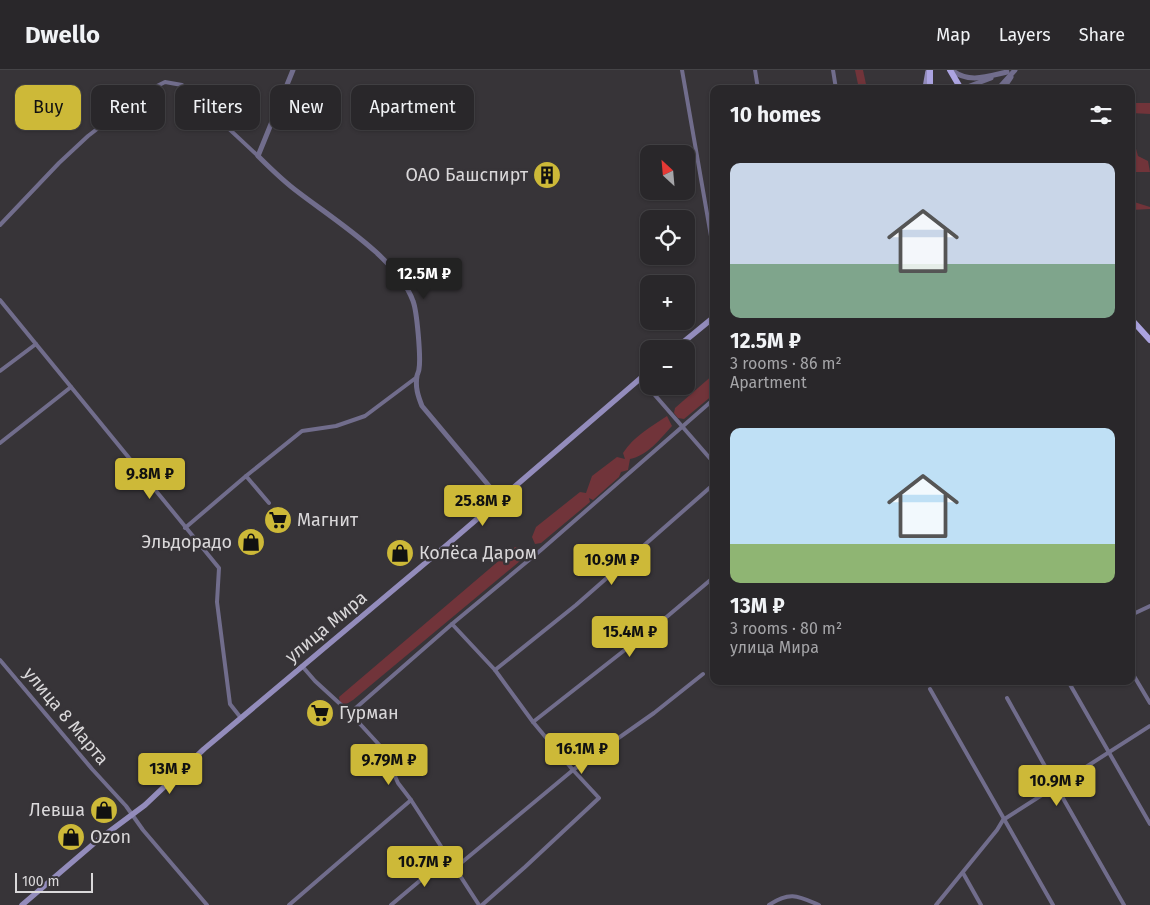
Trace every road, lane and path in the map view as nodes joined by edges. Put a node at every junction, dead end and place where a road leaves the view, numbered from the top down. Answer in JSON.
{"nodes":[{"id":1,"x":293,"y":70,"type":"edge"},
{"id":2,"x":682,"y":70,"type":"edge"},
{"id":3,"x":755,"y":70,"type":"edge"},
{"id":4,"x":833,"y":70,"type":"edge"},
{"id":5,"x":929,"y":70,"type":"edge"},
{"id":6,"x":951,"y":70,"type":"edge"},
{"id":7,"x":1013,"y":70,"type":"edge"},
{"id":8,"x":757,"y":85,"type":"edge"},
{"id":9,"x":835,"y":85,"type":"edge"},
{"id":10,"x":926,"y":85,"type":"edge"},
{"id":11,"x":930,"y":85,"type":"edge"},
{"id":12,"x":960,"y":85,"type":"edge"},
{"id":13,"x":973,"y":85,"type":"edge"},
{"id":14,"x":1001,"y":85,"type":"edge"},
{"id":15,"x":1005,"y":85,"type":"edge"},
{"id":16,"x":258,"y":156,"type":"junction"},
{"id":17,"x":0,"y":225,"type":"edge"},
{"id":18,"x":710,"y":232,"type":"edge"},
{"id":19,"x":0,"y":300,"type":"edge"},
{"id":20,"x":710,"y":320,"type":"edge"},
{"id":21,"x":1135,"y":323,"type":"edge"},
{"id":22,"x":686,"y":340,"type":"edge"},
{"id":23,"x":1150,"y":340,"type":"edge"},
{"id":24,"x":36,"y":344,"type":"junction"},
{"id":25,"x":0,"y":370,"type":"edge"},
{"id":26,"x":417,"y":377,"type":"junction"},
{"id":27,"x":640,"y":378,"type":"edge"},
{"id":28,"x":71,"y":387,"type":"junction"},
{"id":29,"x":655,"y":395,"type":"edge"},
{"id":30,"x":710,"y":402,"type":"edge"},
{"id":31,"x":681,"y":426,"type":"junction"},
{"id":32,"x":0,"y":443,"type":"edge"},
{"id":33,"x":710,"y":459,"type":"edge"},
{"id":34,"x":246,"y":476,"type":"junction"},
{"id":35,"x":710,"y":488,"type":"edge"},
{"id":36,"x":500,"y":499,"type":"junction"},
{"id":37,"x":268,"y":503,"type":"dead end"},
{"id":38,"x":185,"y":528,"type":"junction"},
{"id":39,"x":710,"y":580,"type":"edge"},
{"id":40,"x":1150,"y":606,"type":"edge"},
{"id":41,"x":1135,"y":613,"type":"edge"},
{"id":42,"x":452,"y":624,"type":"junction"},
{"id":43,"x":0,"y":660,"type":"edge"},
{"id":44,"x":302,"y":666,"type":"junction"},
{"id":45,"x":495,"y":670,"type":"junction"},
{"id":46,"x":703,"y":674,"type":"dead end"},
{"id":47,"x":1135,"y":678,"type":"edge"},
{"id":48,"x":1070,"y":685,"type":"edge"},
{"id":49,"x":930,"y":689,"type":"dead end"},
{"id":50,"x":1007,"y":698,"type":"dead end"},
{"id":51,"x":1150,"y":703,"type":"edge"},
{"id":52,"x":350,"y":713,"type":"junction"},
{"id":53,"x":241,"y":718,"type":"junction"},
{"id":54,"x":534,"y":722,"type":"junction"},
{"id":55,"x":1150,"y":726,"type":"edge"},
{"id":56,"x":1109,"y":751,"type":"junction"},
{"id":57,"x":573,"y":770,"type":"junction"},
{"id":58,"x":1056,"y":786,"type":"junction"},
{"id":59,"x":411,"y":800,"type":"junction"},
{"id":60,"x":132,"y":815,"type":"junction"},
{"id":61,"x":1003,"y":820,"type":"junction"},
{"id":62,"x":1150,"y":824,"type":"edge"},
{"id":63,"x":448,"y":857,"type":"junction"},
{"id":64,"x":455,"y":868,"type":"junction"},
{"id":65,"x":963,"y":873,"type":"junction"},
{"id":66,"x":22,"y":905,"type":"edge"},
{"id":67,"x":207,"y":905,"type":"edge"},
{"id":68,"x":289,"y":905,"type":"edge"},
{"id":69,"x":391,"y":905,"type":"edge"},
{"id":70,"x":480,"y":905,"type":"edge"},
{"id":71,"x":769,"y":905,"type":"edge"},
{"id":72,"x":819,"y":905,"type":"edge"},
{"id":73,"x":936,"y":905,"type":"edge"},
{"id":74,"x":982,"y":905,"type":"edge"},
{"id":75,"x":1052,"y":905,"type":"edge"},
{"id":76,"x":1124,"y":905,"type":"edge"}],
"edges":[{"from":1,"to":16,"type":"street"},
{"from":2,"to":18,"type":"street"},
{"from":3,"to":8,"type":"street"},
{"from":4,"to":9,"type":"street"},
{"from":5,"to":10,"type":"main road"},
{"from":5,"to":11,"type":"main road"},
{"from":6,"to":7,"type":"street"},
{"from":6,"to":12,"type":"main road"},
{"from":7,"to":13,"type":"street"},
{"from":7,"to":14,"type":"street"},
{"from":7,"to":15,"type":"street"},
{"from":16,"to":17,"type":"street"},
{"from":16,"to":26,"type":"street"},
{"from":19,"to":24,"type":"street"},
{"from":20,"to":22,"type":"main road"},
{"from":21,"to":23,"type":"main road"},
{"from":24,"to":25,"type":"street"},
{"from":24,"to":28,"type":"street"},
{"from":26,"to":34,"type":"street"},
{"from":26,"to":36,"type":"street"},
{"from":27,"to":36,"type":"main road","name":"улица Мира"},
{"from":28,"to":32,"type":"street"},
{"from":28,"to":38,"type":"street"},
{"from":29,"to":31,"type":"street"},
{"from":30,"to":31,"type":"street"},
{"from":31,"to":33,"type":"street"},
{"from":31,"to":42,"type":"street"},
{"from":34,"to":37,"type":"street"},
{"from":34,"to":38,"type":"street"},
{"from":35,"to":45,"type":"street"},
{"from":36,"to":44,"type":"main road","name":"улица Мира"},
{"from":38,"to":53,"type":"street"},
{"from":39,"to":54,"type":"street"},
{"from":40,"to":41,"type":"street"},
{"from":42,"to":45,"type":"street"},
{"from":42,"to":52,"type":"street"},
{"from":43,"to":60,"type":"street","name":"улица 8 Марта"},
{"from":44,"to":52,"type":"street"},
{"from":44,"to":53,"type":"main road","name":"улица Мира"},
{"from":45,"to":54,"type":"street"},
{"from":46,"to":57,"type":"street"},
{"from":47,"to":51,"type":"street"},
{"from":48,"to":56,"type":"street"},
{"from":49,"to":61,"type":"street"},
{"from":50,"to":58,"type":"street"},
{"from":52,"to":59,"type":"street"},
{"from":53,"to":60,"type":"main road","name":"улица Мира"},
{"from":54,"to":57,"type":"street"},
{"from":55,"to":56,"type":"street"},
{"from":56,"to":58,"type":"street"},
{"from":56,"to":62,"type":"street"},
{"from":57,"to":64,"type":"street"},
{"from":57,"to":70,"type":"street"},
{"from":58,"to":61,"type":"street"},
{"from":58,"to":76,"type":"street"},
{"from":59,"to":63,"type":"street"},
{"from":59,"to":68,"type":"street"},
{"from":60,"to":66,"type":"main road","name":"улица Мира"},
{"from":60,"to":67,"type":"street","name":"улица 8 Марта"},
{"from":61,"to":65,"type":"street"},
{"from":61,"to":75,"type":"street"},
{"from":63,"to":64,"type":"street"},
{"from":63,"to":69,"type":"street"},
{"from":64,"to":70,"type":"street"},
{"from":65,"to":73,"type":"street"},
{"from":65,"to":74,"type":"street"},
{"from":71,"to":72,"type":"street"}]}
